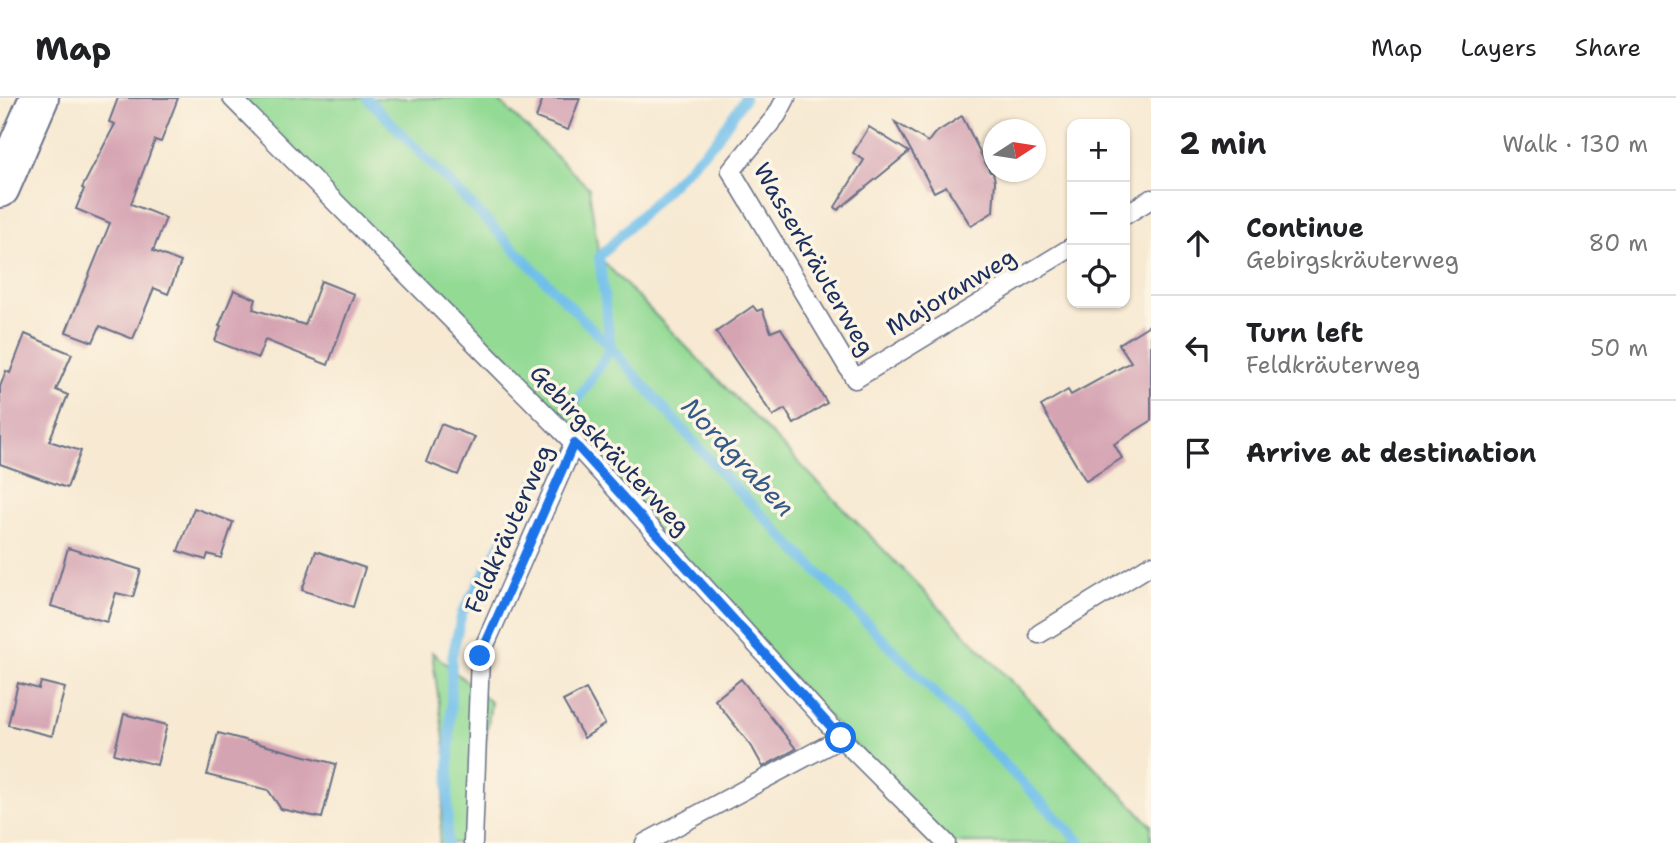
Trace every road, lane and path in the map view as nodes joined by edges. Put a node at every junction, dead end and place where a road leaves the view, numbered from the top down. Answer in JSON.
{"nodes":[{"id":1,"x":40,"y":98,"type":"edge"},
{"id":2,"x":232,"y":98,"type":"edge"},
{"id":3,"x":786,"y":98,"type":"edge"},
{"id":4,"x":0,"y":188,"type":"edge"},
{"id":5,"x":1151,"y":199,"type":"edge"},
{"id":6,"x":1130,"y":212,"type":"edge"},
{"id":7,"x":1067,"y":250,"type":"edge"},
{"id":8,"x":855,"y":379,"type":"joint"},
{"id":9,"x":574,"y":443,"type":"junction"},
{"id":10,"x":1151,"y":565,"type":"edge"},
{"id":11,"x":1039,"y":634,"type":"dead end"},
{"id":12,"x":841,"y":738,"type":"junction"},
{"id":13,"x":473,"y":843,"type":"edge"},
{"id":14,"x":645,"y":843,"type":"edge"},
{"id":15,"x":946,"y":843,"type":"edge"}],
"edges":[{"from":1,"to":4,"type":"street"},
{"from":2,"to":9,"type":"lane","name":"Gebirgskräuterweg"},
{"from":3,"to":8,"type":"lane","name":"Wasserkräuterweg"},
{"from":5,"to":6,"type":"lane"},
{"from":7,"to":8,"type":"lane","name":"Majoranweg"},
{"from":9,"to":12,"type":"lane","name":"Gebirgskräuterweg"},
{"from":9,"to":13,"type":"lane","name":"Feldkräuterweg"},
{"from":10,"to":11,"type":"lane"},
{"from":12,"to":14,"type":"lane"},
{"from":12,"to":15,"type":"lane","name":"Gebirgskräuterweg"}]}
